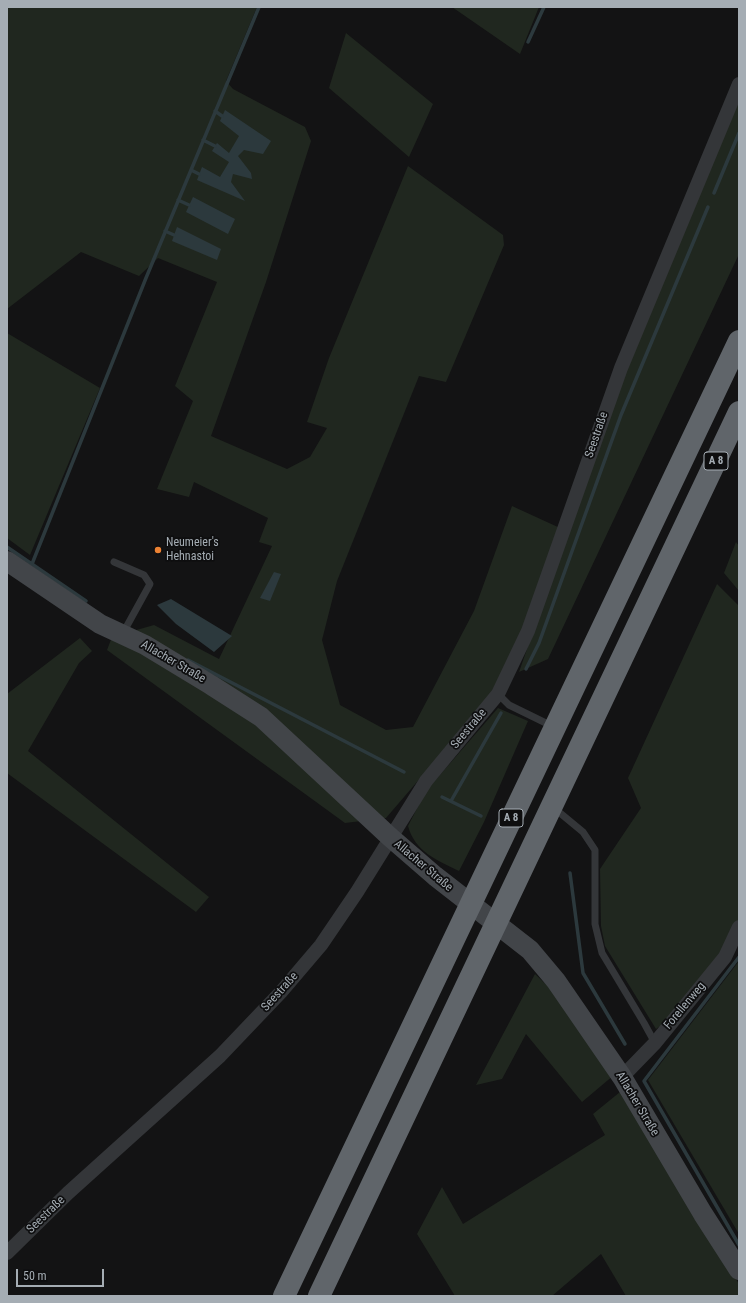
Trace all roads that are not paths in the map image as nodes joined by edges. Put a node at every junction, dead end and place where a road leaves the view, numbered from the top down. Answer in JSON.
{"nodes":[{"id":1,"x":739,"y":84,"type":"edge"},
{"id":2,"x":739,"y":341,"type":"edge"},
{"id":3,"x":739,"y":412,"type":"edge"},
{"id":4,"x":7,"y":561,"type":"edge"},
{"id":5,"x":114,"y":562,"type":"dead end"},
{"id":6,"x":122,"y":634,"type":"junction"},
{"id":7,"x":498,"y":694,"type":"junction"},
{"id":8,"x":555,"y":728,"type":"junction"},
{"id":9,"x":552,"y":806,"type":"junction"},
{"id":10,"x":390,"y":837,"type":"junction"},
{"id":11,"x":739,"y":927,"type":"edge"},
{"id":12,"x":654,"y":1043,"type":"junction"},
{"id":13,"x":622,"y":1077,"type":"junction"},
{"id":14,"x":7,"y":1253,"type":"edge"},
{"id":15,"x":739,"y":1270,"type":"edge"},
{"id":16,"x":284,"y":1296,"type":"edge"},
{"id":17,"x":319,"y":1296,"type":"edge"}],
"edges":[{"from":1,"to":7,"type":"street","name":"Seestraße"},
{"from":2,"to":8,"type":"highway","number":"A 8"},
{"from":3,"to":9,"type":"highway","number":"A 8"},
{"from":4,"to":6,"type":"street","name":"Allacher Straße"},
{"from":5,"to":6,"type":"lane"},
{"from":6,"to":10,"type":"street","name":"Allacher Straße"},
{"from":7,"to":8,"type":"lane"},
{"from":7,"to":10,"type":"street","name":"Seestraße"},
{"from":8,"to":16,"type":"highway","number":"A 8"},
{"from":9,"to":12,"type":"lane"},
{"from":9,"to":17,"type":"highway","number":"A 8"},
{"from":10,"to":13,"type":"street","name":"Allacher Straße"},
{"from":10,"to":14,"type":"street","name":"Seestraße"},
{"from":11,"to":12,"type":"street","name":"Forellenweg"},
{"from":12,"to":13,"type":"street","name":"Forellenweg"},
{"from":13,"to":15,"type":"street","name":"Allacher Straße"}]}
